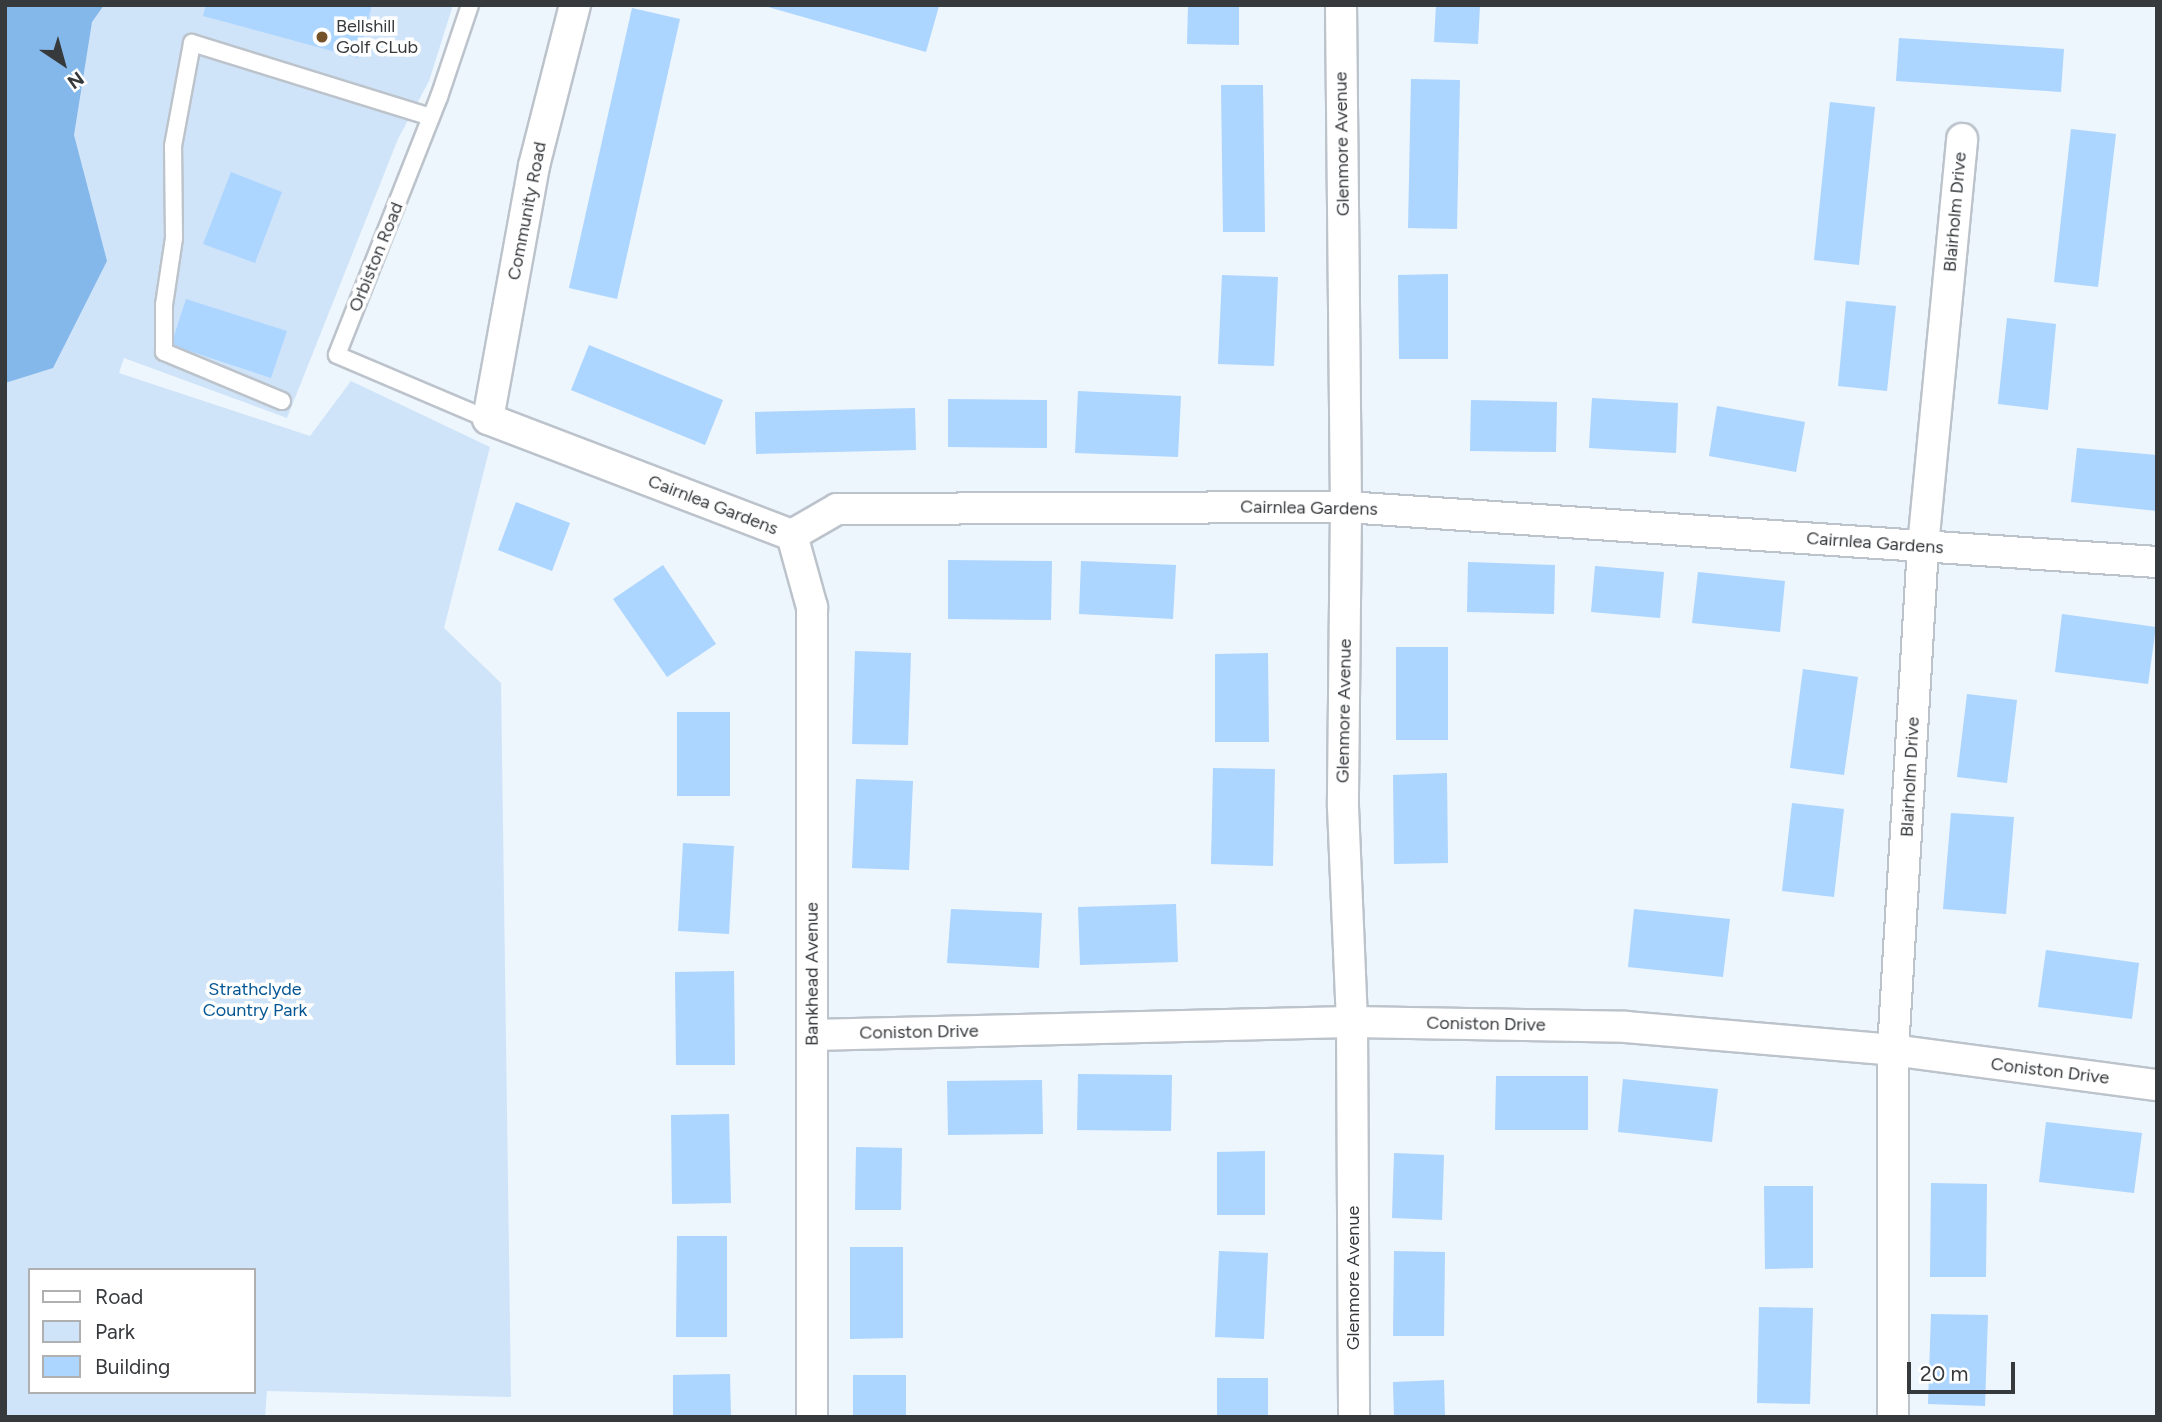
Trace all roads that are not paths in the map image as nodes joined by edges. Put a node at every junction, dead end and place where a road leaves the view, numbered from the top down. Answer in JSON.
{"nodes":[{"id":1,"x":470,"y":5,"type":"edge"},
{"id":2,"x":575,"y":5,"type":"edge"},
{"id":3,"x":1341,"y":5,"type":"edge"},
{"id":4,"x":431,"y":117,"type":"junction"},
{"id":5,"x":1962,"y":139,"type":"dead end"},
{"id":6,"x":282,"y":401,"type":"dead end"},
{"id":7,"x":488,"y":419,"type":"junction"},
{"id":8,"x":1346,"y":507,"type":"junction"},
{"id":9,"x":792,"y":535,"type":"junction"},
{"id":10,"x":1923,"y":546,"type":"junction"},
{"id":11,"x":2157,"y":562,"type":"edge"},
{"id":12,"x":1352,"y":1021,"type":"junction"},
{"id":13,"x":811,"y":1035,"type":"junction"},
{"id":14,"x":1893,"y":1050,"type":"junction"},
{"id":15,"x":2157,"y":1085,"type":"edge"},
{"id":16,"x":812,"y":1417,"type":"edge"},
{"id":17,"x":1354,"y":1417,"type":"edge"},
{"id":18,"x":1894,"y":1417,"type":"edge"}],
"edges":[{"from":1,"to":4,"type":"lane","name":"Orbiston Road"},
{"from":2,"to":7,"type":"street","name":"Community Road"},
{"from":3,"to":8,"type":"street","name":"Glenmore Avenue"},
{"from":4,"to":6,"type":"lane"},
{"from":4,"to":7,"type":"lane","name":"Orbiston Road"},
{"from":5,"to":10,"type":"street","name":"Blairholm Drive"},
{"from":7,"to":9,"type":"street","name":"Cairnlea Gardens"},
{"from":8,"to":9,"type":"street","name":"Cairnlea Gardens"},
{"from":8,"to":10,"type":"street","name":"Cairnlea Gardens"},
{"from":8,"to":12,"type":"street","name":"Glenmore Avenue"},
{"from":9,"to":13,"type":"street","name":"Bankhead Avenue"},
{"from":10,"to":11,"type":"street","name":"Cairnlea Gardens"},
{"from":10,"to":14,"type":"street","name":"Blairholm Drive"},
{"from":12,"to":13,"type":"street","name":"Coniston Drive"},
{"from":12,"to":14,"type":"street","name":"Coniston Drive"},
{"from":12,"to":17,"type":"street","name":"Glenmore Avenue"},
{"from":13,"to":16,"type":"street","name":"Bankhead Avenue"},
{"from":14,"to":15,"type":"street","name":"Coniston Drive"},
{"from":14,"to":18,"type":"street","name":"Blairholm Drive"}]}
